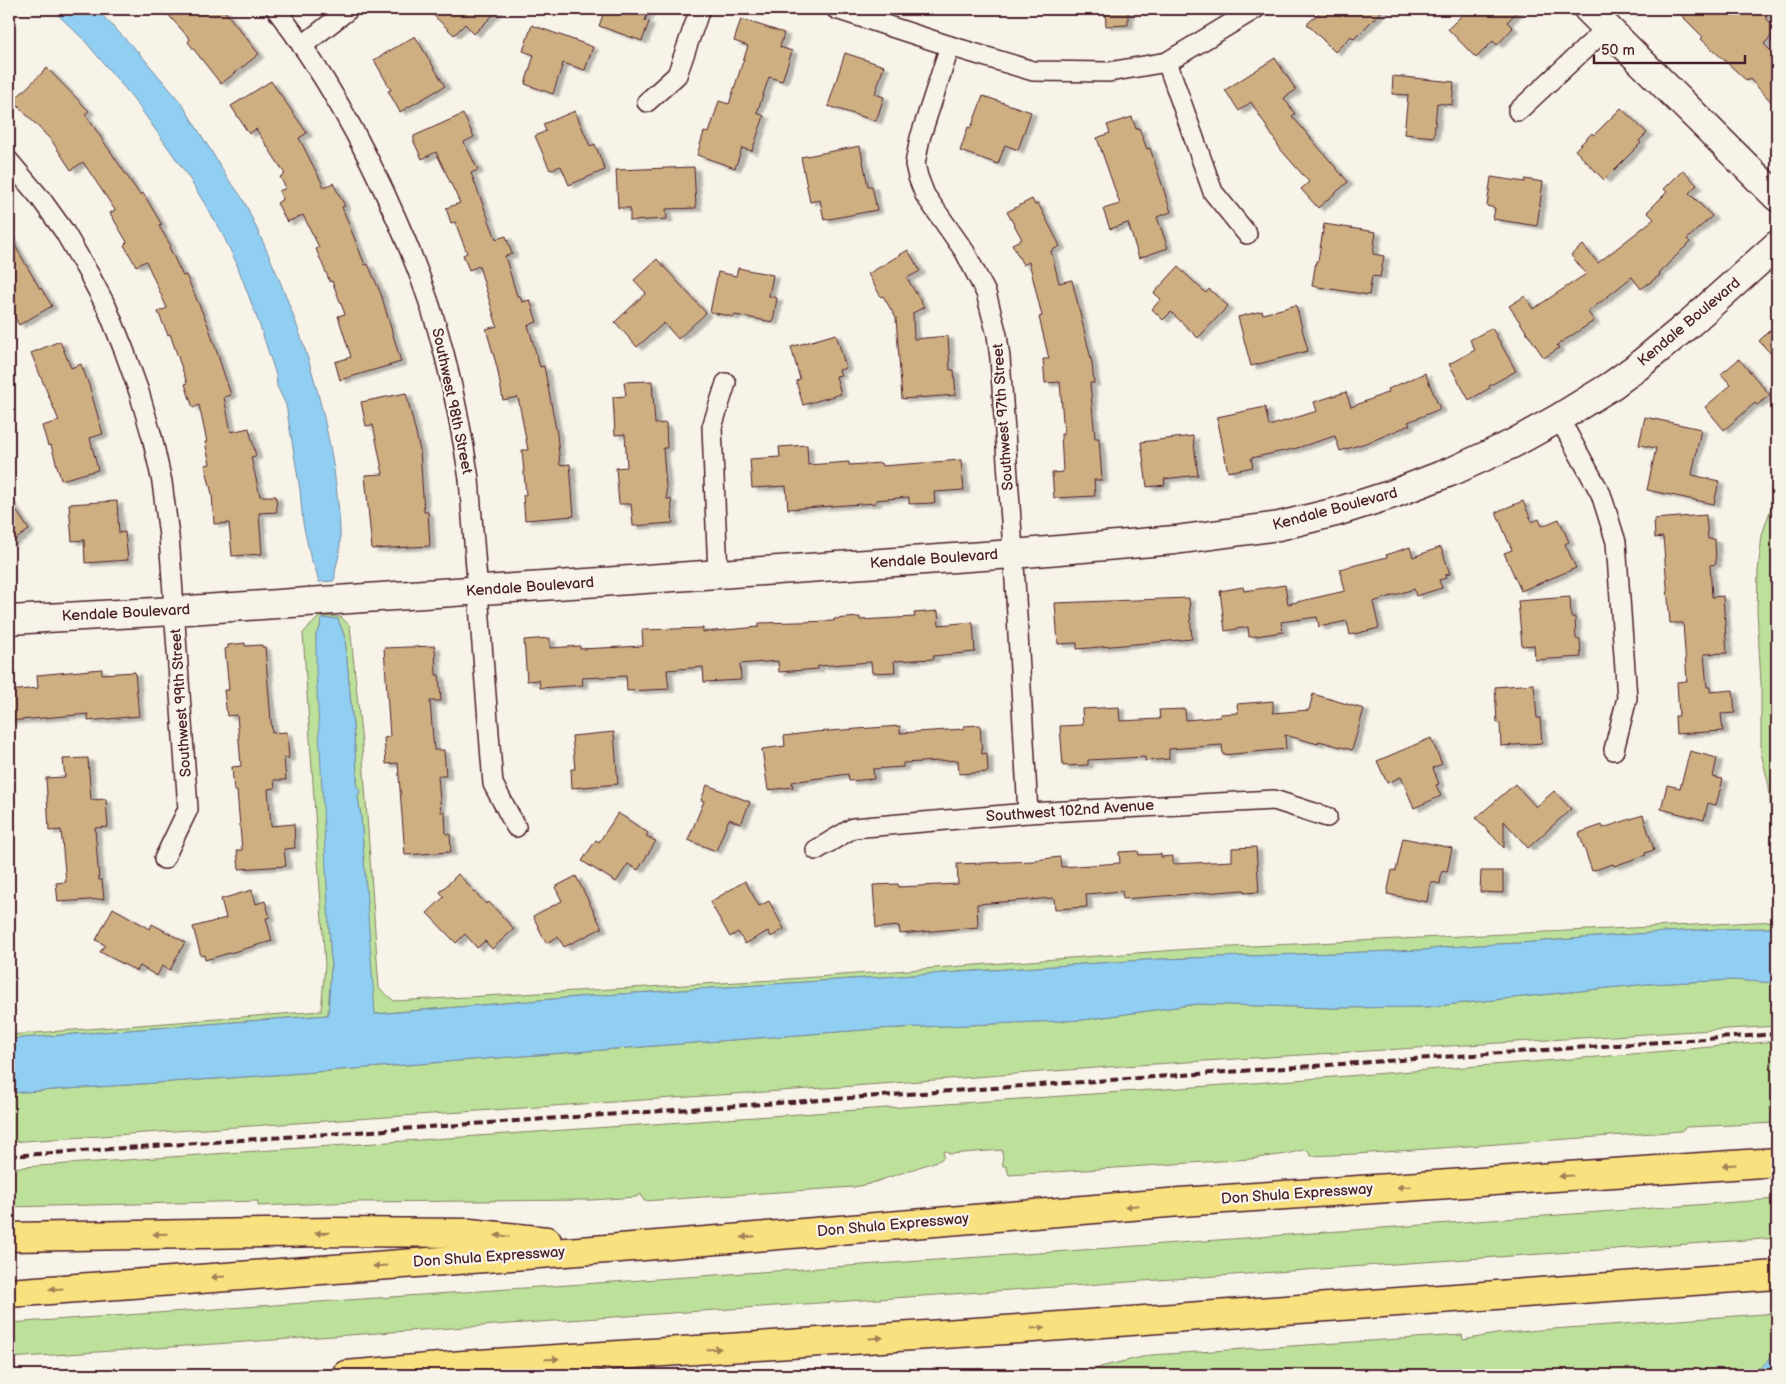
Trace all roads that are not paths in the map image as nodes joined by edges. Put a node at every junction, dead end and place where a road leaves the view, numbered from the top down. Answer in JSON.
{"nodes":[{"id":1,"x":276,"y":9,"type":"edge"},
{"id":2,"x":348,"y":9,"type":"edge"},
{"id":3,"x":700,"y":9,"type":"edge"},
{"id":4,"x":836,"y":9,"type":"edge"},
{"id":5,"x":1255,"y":9,"type":"edge"},
{"id":6,"x":1598,"y":18,"type":"edge"},
{"id":7,"x":302,"y":46,"type":"junction"},
{"id":8,"x":950,"y":46,"type":"junction"},
{"id":9,"x":1167,"y":62,"type":"junction"},
{"id":10,"x":646,"y":102,"type":"dead end"},
{"id":11,"x":1518,"y":111,"type":"dead end"},
{"id":12,"x":9,"y":160,"type":"edge"},
{"id":13,"x":1777,"y":197,"type":"edge"},
{"id":14,"x":1247,"y":234,"type":"dead end"},
{"id":15,"x":1777,"y":245,"type":"edge"},
{"id":16,"x":726,"y":383,"type":"dead end"},
{"id":17,"x":1559,"y":418,"type":"junction"},
{"id":18,"x":1013,"y":554,"type":"junction"},
{"id":19,"x":718,"y":574,"type":"junction"},
{"id":20,"x":477,"y":590,"type":"junction"},
{"id":21,"x":174,"y":611,"type":"junction"},
{"id":22,"x":9,"y":620,"type":"edge"},
{"id":23,"x":1614,"y":750,"type":"dead end"},
{"id":24,"x":1028,"y":813,"type":"junction"},
{"id":25,"x":1327,"y":818,"type":"dead end"},
{"id":26,"x":516,"y":827,"type":"dead end"},
{"id":27,"x":816,"y":850,"type":"dead end"},
{"id":28,"x":164,"y":859,"type":"dead end"},
{"id":29,"x":1777,"y":1162,"type":"edge"},
{"id":30,"x":9,"y":1237,"type":"edge"},
{"id":31,"x":620,"y":1248,"type":"junction"},
{"id":32,"x":1777,"y":1275,"type":"edge"},
{"id":33,"x":9,"y":1293,"type":"edge"},
{"id":34,"x":346,"y":1375,"type":"edge"}],
"edges":[{"from":1,"to":7,"type":"street","name":"Southwest 98th Street"},
{"from":2,"to":7,"type":"street"},
{"from":3,"to":10,"type":"street"},
{"from":4,"to":8,"type":"street"},
{"from":5,"to":9,"type":"street"},
{"from":6,"to":11,"type":"street"},
{"from":6,"to":13,"type":"street"},
{"from":7,"to":20,"type":"street","name":"Southwest 98th Street"},
{"from":8,"to":9,"type":"street"},
{"from":8,"to":18,"type":"street","name":"Southwest 97th Street"},
{"from":9,"to":14,"type":"street"},
{"from":12,"to":21,"type":"street","name":"Southwest 99th Street"},
{"from":15,"to":17,"type":"street","name":"Kendale Boulevard"},
{"from":16,"to":19,"type":"street"},
{"from":17,"to":18,"type":"street","name":"Kendale Boulevard"},
{"from":17,"to":23,"type":"street"},
{"from":18,"to":19,"type":"street","name":"Kendale Boulevard"},
{"from":18,"to":24,"type":"street","name":"Southwest 97th Street"},
{"from":19,"to":20,"type":"street","name":"Kendale Boulevard"},
{"from":20,"to":21,"type":"street","name":"Kendale Boulevard"},
{"from":20,"to":26,"type":"street","name":"Southwest 98th Street"},
{"from":21,"to":22,"type":"street","name":"Kendale Boulevard"},
{"from":21,"to":28,"type":"street","name":"Southwest 99th Street"},
{"from":24,"to":25,"type":"street","name":"Southwest 102nd Avenue"},
{"from":24,"to":27,"type":"street","name":"Southwest 102nd Avenue"},
{"from":29,"to":31,"type":"highway","name":"Don Shula Expressway","one_way":true},
{"from":31,"to":30,"type":"highway","one_way":true},
{"from":31,"to":33,"type":"highway","name":"Don Shula Expressway","one_way":true},
{"from":34,"to":32,"type":"highway","one_way":true}]}
